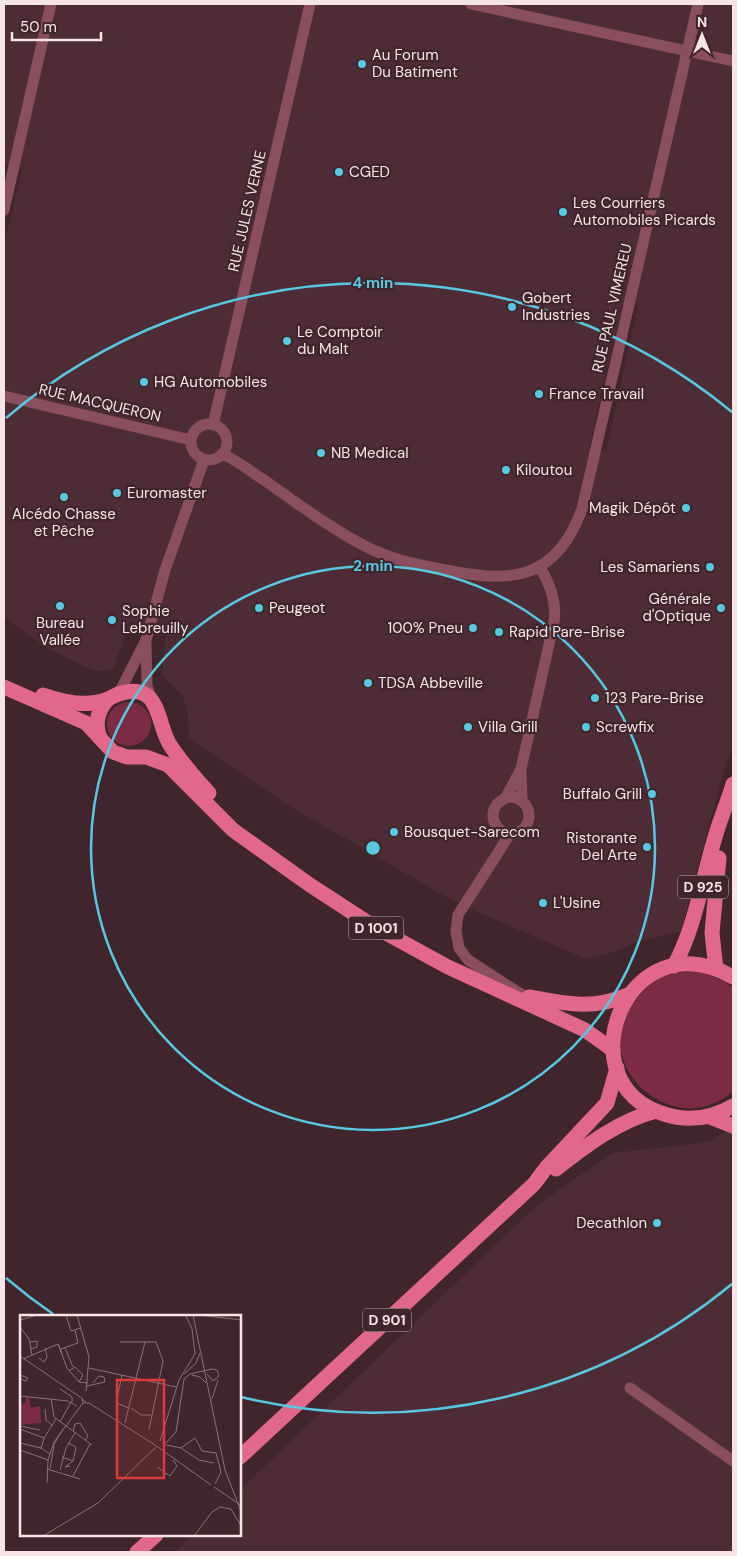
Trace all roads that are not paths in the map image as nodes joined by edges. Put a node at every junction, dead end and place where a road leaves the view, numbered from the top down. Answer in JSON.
{"nodes":[{"id":1,"x":51,"y":4,"type":"edge"},
{"id":2,"x":310,"y":4,"type":"edge"},
{"id":3,"x":471,"y":4,"type":"edge"},
{"id":4,"x":698,"y":4,"type":"edge"},
{"id":5,"x":686,"y":51,"type":"junction"},
{"id":6,"x":733,"y":61,"type":"edge"},
{"id":7,"x":4,"y":210,"type":"edge"},
{"id":8,"x":4,"y":396,"type":"edge"},
{"id":9,"x":213,"y":424,"type":"junction"},
{"id":10,"x":191,"y":440,"type":"junction"},
{"id":11,"x":222,"y":454,"type":"junction"},
{"id":12,"x":204,"y":460,"type":"junction"},
{"id":13,"x":539,"y":566,"type":"junction"},
{"id":14,"x":146,"y":640,"type":"junction"},
{"id":15,"x":4,"y":677,"type":"edge"},
{"id":16,"x":4,"y":687,"type":"edge"},
{"id":17,"x":114,"y":696,"type":"junction"},
{"id":18,"x":152,"y":700,"type":"junction"},
{"id":19,"x":162,"y":723,"type":"junction"},
{"id":20,"x":100,"y":738,"type":"junction"},
{"id":21,"x":137,"y":756,"type":"junction"},
{"id":22,"x":521,"y":768,"type":"junction"},
{"id":23,"x":733,"y":784,"type":"edge"},
{"id":24,"x":506,"y":797,"type":"junction"},
{"id":25,"x":522,"y":800,"type":"junction"},
{"id":26,"x":726,"y":807,"type":"junction"},
{"id":27,"x":510,"y":834,"type":"junction"},
{"id":28,"x":261,"y":850,"type":"junction"},
{"id":29,"x":674,"y":966,"type":"junction"},
{"id":30,"x":716,"y":969,"type":"junction"},
{"id":31,"x":733,"y":977,"type":"edge"},
{"id":32,"x":501,"y":990,"type":"junction"},
{"id":33,"x":628,"y":994,"type":"junction"},
{"id":34,"x":524,"y":996,"type":"junction"},
{"id":35,"x":612,"y":1050,"type":"junction"},
{"id":36,"x":617,"y":1068,"type":"junction"},
{"id":37,"x":733,"y":1106,"type":"edge"},
{"id":38,"x":656,"y":1111,"type":"junction"},
{"id":39,"x":710,"y":1117,"type":"junction"},
{"id":40,"x":733,"y":1126,"type":"edge"},
{"id":41,"x":534,"y":1184,"type":"junction"},
{"id":42,"x":630,"y":1388,"type":"dead end"},
{"id":43,"x":241,"y":1456,"type":"edge"},
{"id":44,"x":733,"y":1461,"type":"edge"},
{"id":45,"x":155,"y":1536,"type":"edge"},
{"id":46,"x":137,"y":1552,"type":"edge"}],
"edges":[{"from":1,"to":7,"type":"street"},
{"from":2,"to":9,"type":"street","name":"RUE JULES VERNE"},
{"from":3,"to":5,"type":"street"},
{"from":4,"to":5,"type":"street","name":"RUE PAUL VIMEREU"},
{"from":5,"to":6,"type":"street"},
{"from":5,"to":13,"type":"street","name":"RUE PAUL VIMEREU"},
{"from":8,"to":10,"type":"street","name":"RUE MACQUERON"},
{"from":9,"to":10,"type":"street"},
{"from":9,"to":11,"type":"street"},
{"from":10,"to":12,"type":"street"},
{"from":11,"to":12,"type":"street"},
{"from":11,"to":13,"type":"street","name":"RUE PAUL VIMEREU"},
{"from":12,"to":14,"type":"street"},
{"from":13,"to":22,"type":"street"},
{"from":14,"to":17,"type":"street"},
{"from":14,"to":18,"type":"street"},
{"from":15,"to":17,"type":"main road"},
{"from":16,"to":20,"type":"main road"},
{"from":17,"to":18,"type":"main road"},
{"from":17,"to":20,"type":"main road"},
{"from":18,"to":19,"type":"main road"},
{"from":19,"to":21,"type":"main road"},
{"from":19,"to":28,"type":"main road","number":"D 1001"},
{"from":20,"to":21,"type":"main road"},
{"from":21,"to":28,"type":"main road","number":"D 1001"},
{"from":22,"to":24,"type":"street"},
{"from":22,"to":25,"type":"street"},
{"from":23,"to":26,"type":"main road","number":"D 925"},
{"from":24,"to":25,"type":"street"},
{"from":24,"to":27,"type":"street"},
{"from":25,"to":27,"type":"street"},
{"from":26,"to":29,"type":"main road","number":"D 925"},
{"from":26,"to":30,"type":"main road","number":"D 925"},
{"from":27,"to":34,"type":"street"},
{"from":28,"to":32,"type":"main road","number":"D 1001"},
{"from":29,"to":30,"type":"main road"},
{"from":29,"to":33,"type":"main road"},
{"from":30,"to":31,"type":"main road"},
{"from":32,"to":34,"type":"main road","number":"D 1001"},
{"from":32,"to":35,"type":"main road","number":"D 1001"},
{"from":33,"to":34,"type":"main road","number":"D 1001"},
{"from":33,"to":35,"type":"main road"},
{"from":35,"to":36,"type":"main road"},
{"from":36,"to":38,"type":"main road"},
{"from":36,"to":41,"type":"main road","number":"D 901"},
{"from":37,"to":39,"type":"main road"},
{"from":38,"to":39,"type":"main road"},
{"from":38,"to":41,"type":"main road","number":"D 901"},
{"from":39,"to":40,"type":"main road"},
{"from":41,"to":43,"type":"main road","number":"D 901"},
{"from":42,"to":44,"type":"street"},
{"from":45,"to":46,"type":"main road"}]}
